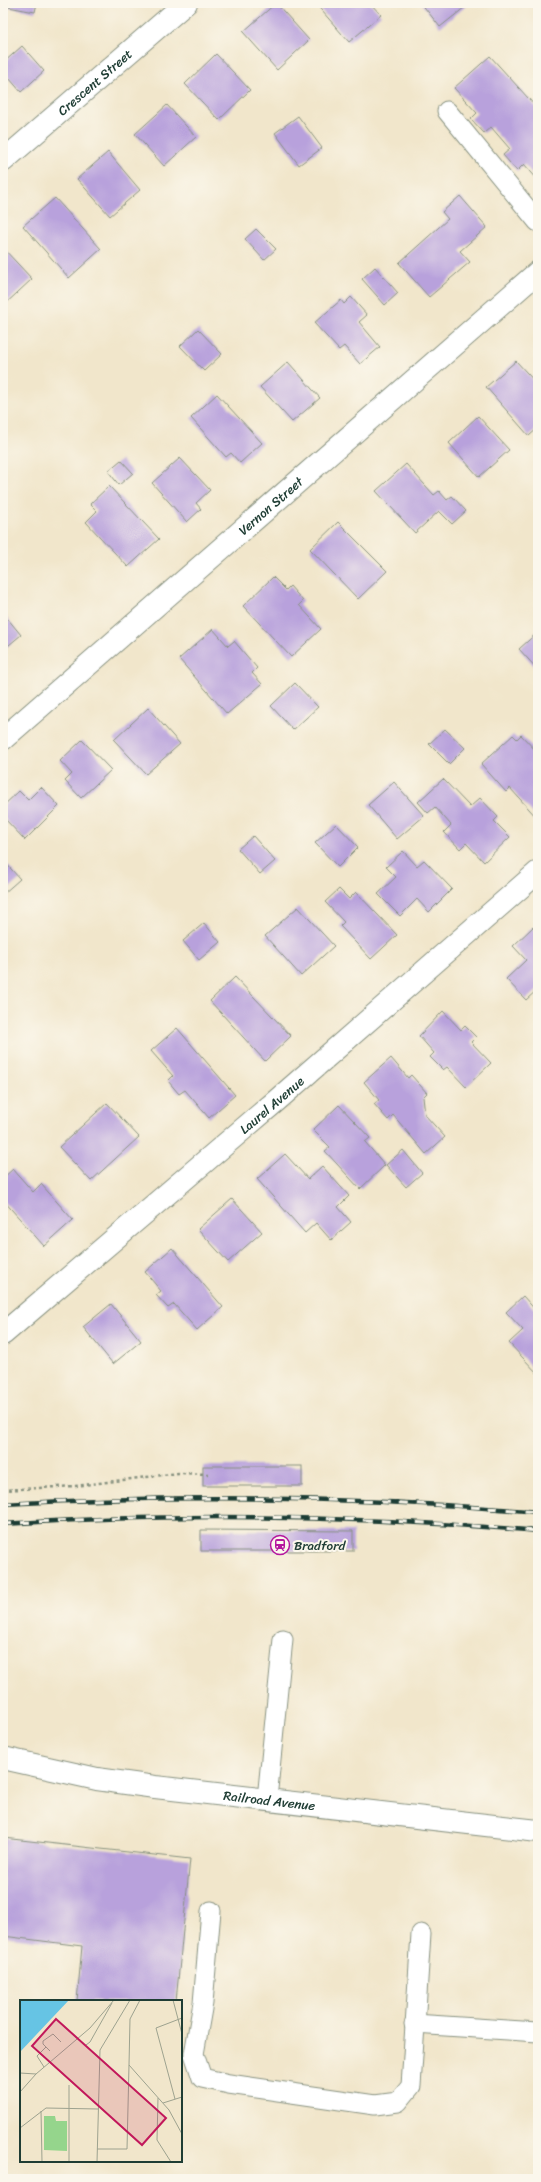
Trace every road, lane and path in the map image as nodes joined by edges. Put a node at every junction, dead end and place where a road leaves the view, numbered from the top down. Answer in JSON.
{"nodes":[{"id":1,"x":186,"y":3,"type":"edge"},
{"id":2,"x":447,"y":111,"type":"dead end"},
{"id":3,"x":3,"y":160,"type":"edge"},
{"id":4,"x":538,"y":222,"type":"edge"},
{"id":5,"x":538,"y":272,"type":"edge"},
{"id":6,"x":3,"y":739,"type":"edge"},
{"id":7,"x":538,"y":872,"type":"edge"},
{"id":8,"x":3,"y":1334,"type":"edge"},
{"id":9,"x":208,"y":1474,"type":"dead end"},
{"id":10,"x":3,"y":1490,"type":"edge"},
{"id":11,"x":284,"y":1639,"type":"dead end"},
{"id":12,"x":3,"y":1758,"type":"edge"},
{"id":13,"x":266,"y":1800,"type":"junction"},
{"id":14,"x":538,"y":1831,"type":"edge"},
{"id":15,"x":211,"y":1911,"type":"dead end"},
{"id":16,"x":421,"y":1934,"type":"dead end"},
{"id":17,"x":414,"y":2024,"type":"junction"},
{"id":18,"x":538,"y":2032,"type":"edge"}],
"edges":[{"from":1,"to":3,"type":"street","name":"Crescent Street"},
{"from":2,"to":4,"type":"lane"},
{"from":5,"to":6,"type":"street","name":"Vernon Street"},
{"from":7,"to":8,"type":"street","name":"Laurel Avenue"},
{"from":9,"to":10,"type":"path"},
{"from":11,"to":13,"type":"lane"},
{"from":12,"to":13,"type":"street","name":"Railroad Avenue"},
{"from":13,"to":14,"type":"street","name":"Railroad Avenue"},
{"from":15,"to":17,"type":"lane"},
{"from":16,"to":17,"type":"lane"},
{"from":17,"to":18,"type":"lane"}]}
